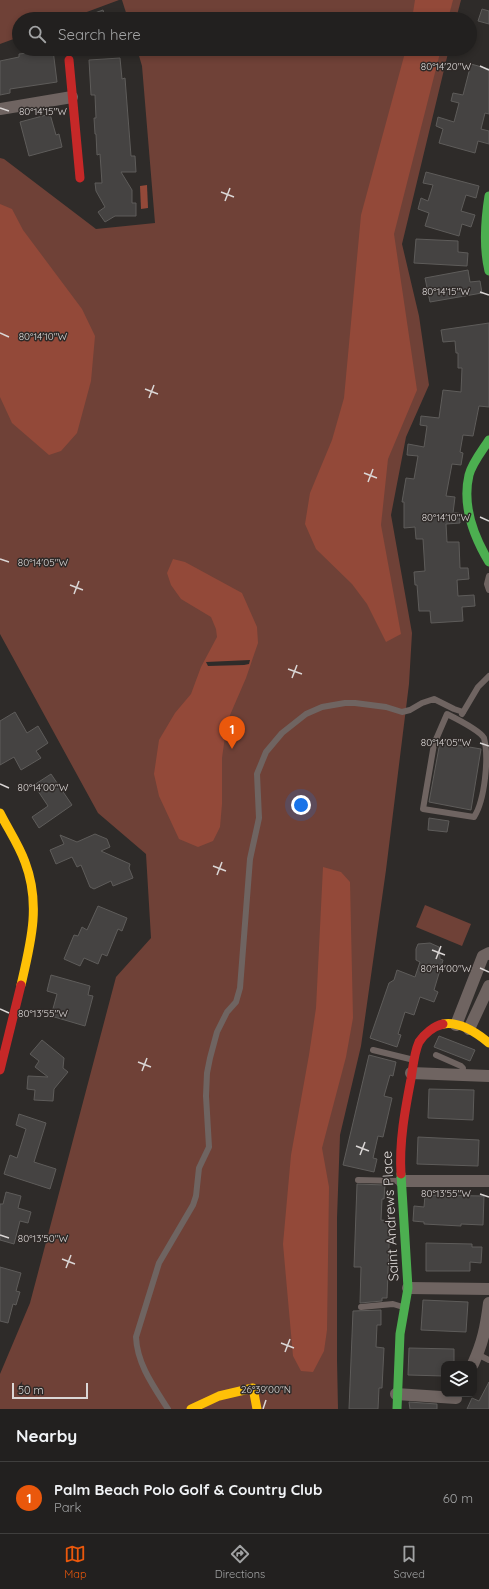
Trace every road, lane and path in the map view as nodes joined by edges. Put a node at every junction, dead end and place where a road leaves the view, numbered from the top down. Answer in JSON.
{"nodes":[{"id":1,"x":68,"y":60,"type":"dead end"},
{"id":2,"x":72,"y":97,"type":"junction"},
{"id":3,"x":0,"y":109,"type":"edge"},
{"id":4,"x":80,"y":178,"type":"dead end"},
{"id":5,"x":489,"y":196,"type":"edge"},
{"id":6,"x":489,"y":271,"type":"edge"},
{"id":7,"x":489,"y":440,"type":"edge"},
{"id":8,"x":489,"y":562,"type":"edge"},
{"id":9,"x":489,"y":576,"type":"edge"},
{"id":10,"x":489,"y":590,"type":"edge"},
{"id":11,"x":489,"y":676,"type":"edge"},
{"id":12,"x":463,"y":712,"type":"junction"},
{"id":13,"x":459,"y":719,"type":"junction"},
{"id":14,"x":486,"y":798,"type":"edge"},
{"id":15,"x":0,"y":813,"type":"edge"},
{"id":16,"x":489,"y":953,"type":"edge"},
{"id":17,"x":489,"y":986,"type":"edge"},
{"id":18,"x":456,"y":1025,"type":"junction"},
{"id":19,"x":469,"y":1029,"type":"junction"},
{"id":20,"x":489,"y":1044,"type":"edge"},
{"id":21,"x":373,"y":1050,"type":"dead end"},
{"id":22,"x":436,"y":1055,"type":"dead end"},
{"id":23,"x":414,"y":1060,"type":"junction"},
{"id":24,"x":0,"y":1070,"type":"edge"},
{"id":25,"x":411,"y":1073,"type":"junction"},
{"id":26,"x":462,"y":1076,"type":"junction"},
{"id":27,"x":489,"y":1076,"type":"edge"},
{"id":28,"x":358,"y":1180,"type":"dead end"},
{"id":29,"x":401,"y":1181,"type":"junction"},
{"id":30,"x":489,"y":1181,"type":"edge"},
{"id":31,"x":408,"y":1288,"type":"junction"},
{"id":32,"x":489,"y":1290,"type":"edge"},
{"id":33,"x":489,"y":1303,"type":"edge"},
{"id":34,"x":361,"y":1307,"type":"dead end"},
{"id":35,"x":405,"y":1308,"type":"junction"},
{"id":36,"x":475,"y":1359,"type":"edge"},
{"id":37,"x":489,"y":1360,"type":"edge"},
{"id":38,"x":396,"y":1394,"type":"junction"},
{"id":39,"x":441,"y":1395,"type":"edge"},
{"id":40,"x":456,"y":1397,"type":"edge"},
{"id":41,"x":168,"y":1409,"type":"edge"},
{"id":42,"x":191,"y":1409,"type":"edge"},
{"id":43,"x":257,"y":1409,"type":"edge"},
{"id":44,"x":397,"y":1409,"type":"edge"},
{"id":45,"x":448,"y":1409,"type":"edge"}],
"edges":[{"from":1,"to":2,"type":"street"},
{"from":2,"to":3,"type":"street"},
{"from":2,"to":4,"type":"street"},
{"from":5,"to":6,"type":"street"},
{"from":7,"to":8,"type":"street"},
{"from":9,"to":10,"type":"lane"},
{"from":11,"to":12,"type":"lane"},
{"from":12,"to":13,"type":"lane"},
{"from":12,"to":41,"type":"lane"},
{"from":13,"to":14,"type":"lane"},
{"from":13,"to":14,"type":"lane"},
{"from":15,"to":24,"type":"street"},
{"from":16,"to":18,"type":"street"},
{"from":17,"to":19,"type":"street"},
{"from":18,"to":19,"type":"street","name":"Saint Andrews Place"},
{"from":18,"to":23,"type":"street","name":"Saint Andrews Place"},
{"from":19,"to":20,"type":"street","name":"Saint Andrews Place"},
{"from":21,"to":23,"type":"lane"},
{"from":22,"to":26,"type":"lane"},
{"from":23,"to":25,"type":"street","name":"Saint Andrews Place"},
{"from":25,"to":26,"type":"street"},
{"from":25,"to":29,"type":"street","name":"Saint Andrews Place"},
{"from":26,"to":27,"type":"street"},
{"from":28,"to":29,"type":"lane"},
{"from":29,"to":30,"type":"street"},
{"from":29,"to":31,"type":"street","name":"Saint Andrews Place"},
{"from":31,"to":32,"type":"street"},
{"from":31,"to":35,"type":"street","name":"Saint Andrews Place"},
{"from":33,"to":36,"type":"street"},
{"from":34,"to":35,"type":"lane"},
{"from":35,"to":38,"type":"street","name":"Saint Andrews Place"},
{"from":36,"to":37,"type":"lane"},
{"from":38,"to":39,"type":"street"},
{"from":38,"to":44,"type":"street","name":"Saint Andrews Place"},
{"from":40,"to":45,"type":"street"},
{"from":42,"to":43,"type":"street"}]}
